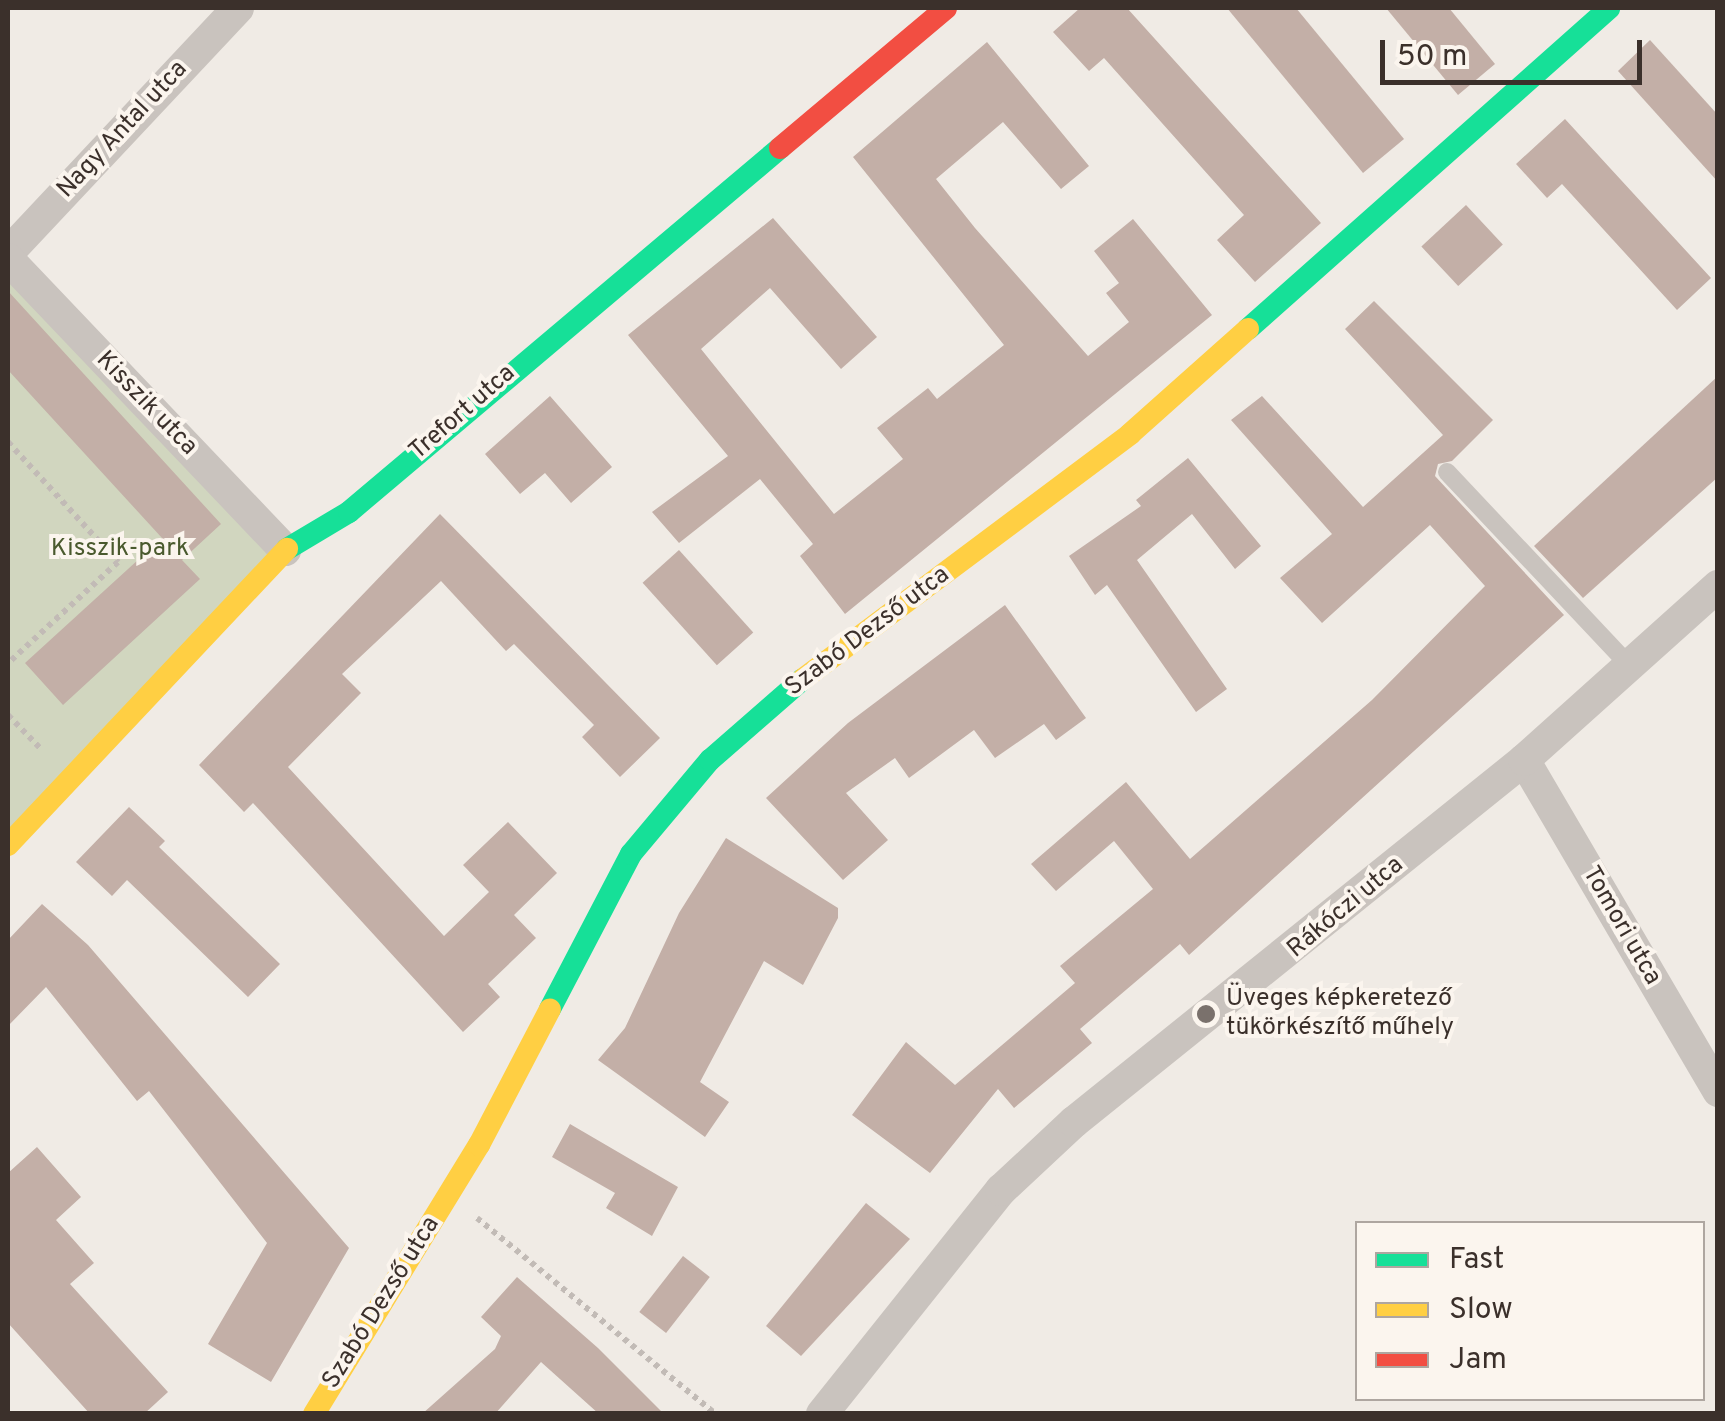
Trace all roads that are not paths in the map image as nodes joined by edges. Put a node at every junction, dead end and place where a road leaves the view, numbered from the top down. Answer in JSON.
{"nodes":[{"id":1,"x":238,"y":8,"type":"edge"},
{"id":2,"x":946,"y":8,"type":"edge"},
{"id":3,"x":1608,"y":8,"type":"edge"},
{"id":4,"x":8,"y":256,"type":"edge"},
{"id":5,"x":1446,"y":472,"type":"dead end"},
{"id":6,"x":285,"y":550,"type":"junction"},
{"id":7,"x":1718,"y":586,"type":"edge"},
{"id":8,"x":1630,"y":666,"type":"junction"},
{"id":9,"x":1524,"y":760,"type":"junction"},
{"id":10,"x":8,"y":845,"type":"edge"},
{"id":11,"x":1718,"y":1092,"type":"edge"},
{"id":12,"x":314,"y":1414,"type":"edge"},
{"id":13,"x":822,"y":1414,"type":"edge"}],
"edges":[{"from":1,"to":4,"type":"street","name":"Nagy Antal utca"},
{"from":2,"to":6,"type":"street","name":"Trefort utca"},
{"from":3,"to":12,"type":"street","name":"Szabó Dezső utca"},
{"from":4,"to":6,"type":"street","name":"Kisszik utca"},
{"from":5,"to":8,"type":"lane"},
{"from":6,"to":10,"type":"street","name":"Trefort utca"},
{"from":7,"to":8,"type":"street","name":"Rákóczi utca"},
{"from":8,"to":9,"type":"street","name":"Rákóczi utca"},
{"from":9,"to":11,"type":"street","name":"Tomori utca"},
{"from":9,"to":13,"type":"street","name":"Rákóczi utca"}]}
